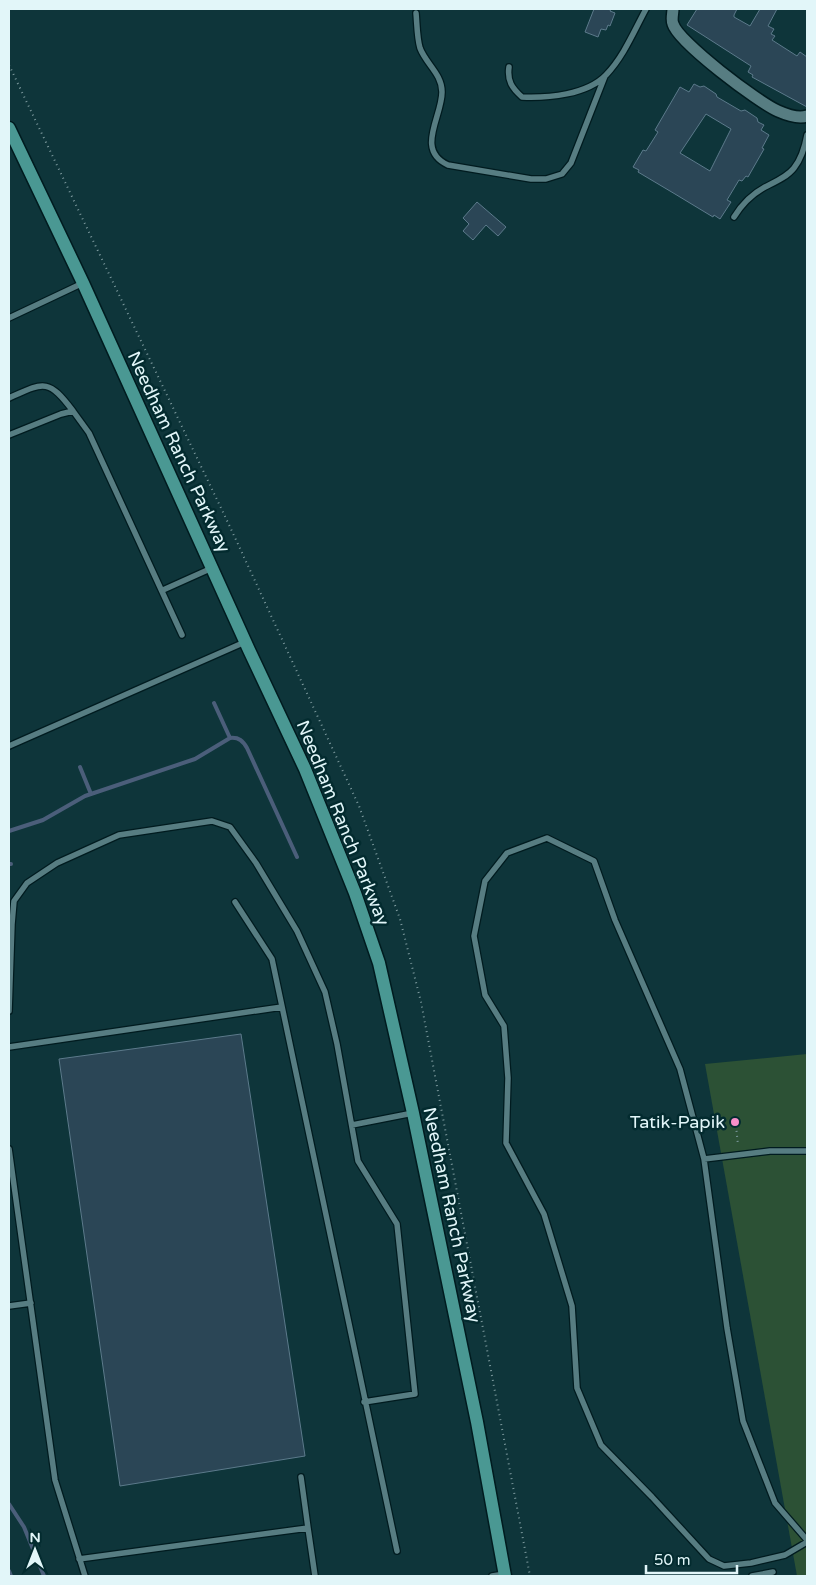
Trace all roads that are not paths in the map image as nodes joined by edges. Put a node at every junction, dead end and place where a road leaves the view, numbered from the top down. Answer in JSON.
{"nodes":[{"id":1,"x":646,"y":9,"type":"edge"},
{"id":2,"x":673,"y":9,"type":"edge"},
{"id":3,"x":416,"y":13,"type":"dead end"},
{"id":4,"x":510,"y":67,"type":"dead end"},
{"id":5,"x":605,"y":76,"type":"junction"},
{"id":6,"x":807,"y":116,"type":"edge"},
{"id":7,"x":9,"y":128,"type":"edge"},
{"id":8,"x":807,"y":135,"type":"edge"},
{"id":9,"x":734,"y":217,"type":"dead end"},
{"id":10,"x":83,"y":283,"type":"junction"},
{"id":11,"x":9,"y":318,"type":"edge"},
{"id":12,"x":9,"y":398,"type":"edge"},
{"id":13,"x":73,"y":411,"type":"junction"},
{"id":14,"x":9,"y":435,"type":"edge"},
{"id":15,"x":212,"y":568,"type":"junction"},
{"id":16,"x":163,"y":590,"type":"junction"},
{"id":17,"x":182,"y":635,"type":"dead end"},
{"id":18,"x":246,"y":642,"type":"junction"},
{"id":19,"x":9,"y":746,"type":"edge"},
{"id":20,"x":235,"y":902,"type":"dead end"},
{"id":21,"x":282,"y":1007,"type":"junction"},
{"id":22,"x":9,"y":1011,"type":"edge"},
{"id":23,"x":9,"y":1047,"type":"edge"},
{"id":24,"x":413,"y":1113,"type":"junction"},
{"id":25,"x":352,"y":1125,"type":"junction"},
{"id":26,"x":9,"y":1149,"type":"edge"},
{"id":27,"x":807,"y":1151,"type":"edge"},
{"id":28,"x":704,"y":1159,"type":"junction"},
{"id":29,"x":31,"y":1303,"type":"junction"},
{"id":30,"x":9,"y":1306,"type":"edge"},
{"id":31,"x":364,"y":1402,"type":"junction"},
{"id":32,"x":302,"y":1477,"type":"dead end"},
{"id":33,"x":308,"y":1528,"type":"junction"},
{"id":34,"x":807,"y":1541,"type":"edge"},
{"id":35,"x":396,"y":1551,"type":"dead end"},
{"id":36,"x":79,"y":1559,"type":"junction"},
{"id":37,"x":773,"y":1572,"type":"dead end"},
{"id":38,"x":505,"y":1575,"type":"edge"},
{"id":39,"x":85,"y":1576,"type":"edge"},
{"id":40,"x":315,"y":1576,"type":"edge"},
{"id":41,"x":492,"y":1576,"type":"edge"},
{"id":42,"x":752,"y":1576,"type":"edge"}],
"edges":[{"from":1,"to":5,"type":"lane"},
{"from":2,"to":6,"type":"street"},
{"from":3,"to":5,"type":"lane"},
{"from":4,"to":5,"type":"lane"},
{"from":7,"to":10,"type":"street","name":"Needham Ranch Parkway"},
{"from":8,"to":9,"type":"lane"},
{"from":10,"to":11,"type":"lane"},
{"from":10,"to":15,"type":"street","name":"Needham Ranch Parkway"},
{"from":12,"to":13,"type":"lane"},
{"from":13,"to":14,"type":"lane"},
{"from":13,"to":16,"type":"lane"},
{"from":15,"to":16,"type":"lane"},
{"from":15,"to":18,"type":"street","name":"Needham Ranch Parkway"},
{"from":16,"to":17,"type":"lane"},
{"from":18,"to":19,"type":"lane"},
{"from":18,"to":24,"type":"street","name":"Needham Ranch Parkway"},
{"from":20,"to":21,"type":"lane"},
{"from":21,"to":23,"type":"lane"},
{"from":21,"to":31,"type":"lane"},
{"from":22,"to":25,"type":"lane"},
{"from":24,"to":25,"type":"lane"},
{"from":24,"to":38,"type":"street","name":"Needham Ranch Parkway"},
{"from":25,"to":31,"type":"lane"},
{"from":26,"to":29,"type":"lane"},
{"from":27,"to":28,"type":"lane"},
{"from":28,"to":34,"type":"lane"},
{"from":28,"to":34,"type":"lane"},
{"from":29,"to":30,"type":"lane"},
{"from":29,"to":36,"type":"lane"},
{"from":31,"to":35,"type":"lane"},
{"from":32,"to":33,"type":"lane"},
{"from":33,"to":36,"type":"lane"},
{"from":33,"to":40,"type":"lane"},
{"from":36,"to":39,"type":"lane"},
{"from":37,"to":42,"type":"lane"},
{"from":38,"to":41,"type":"lane"}]}
